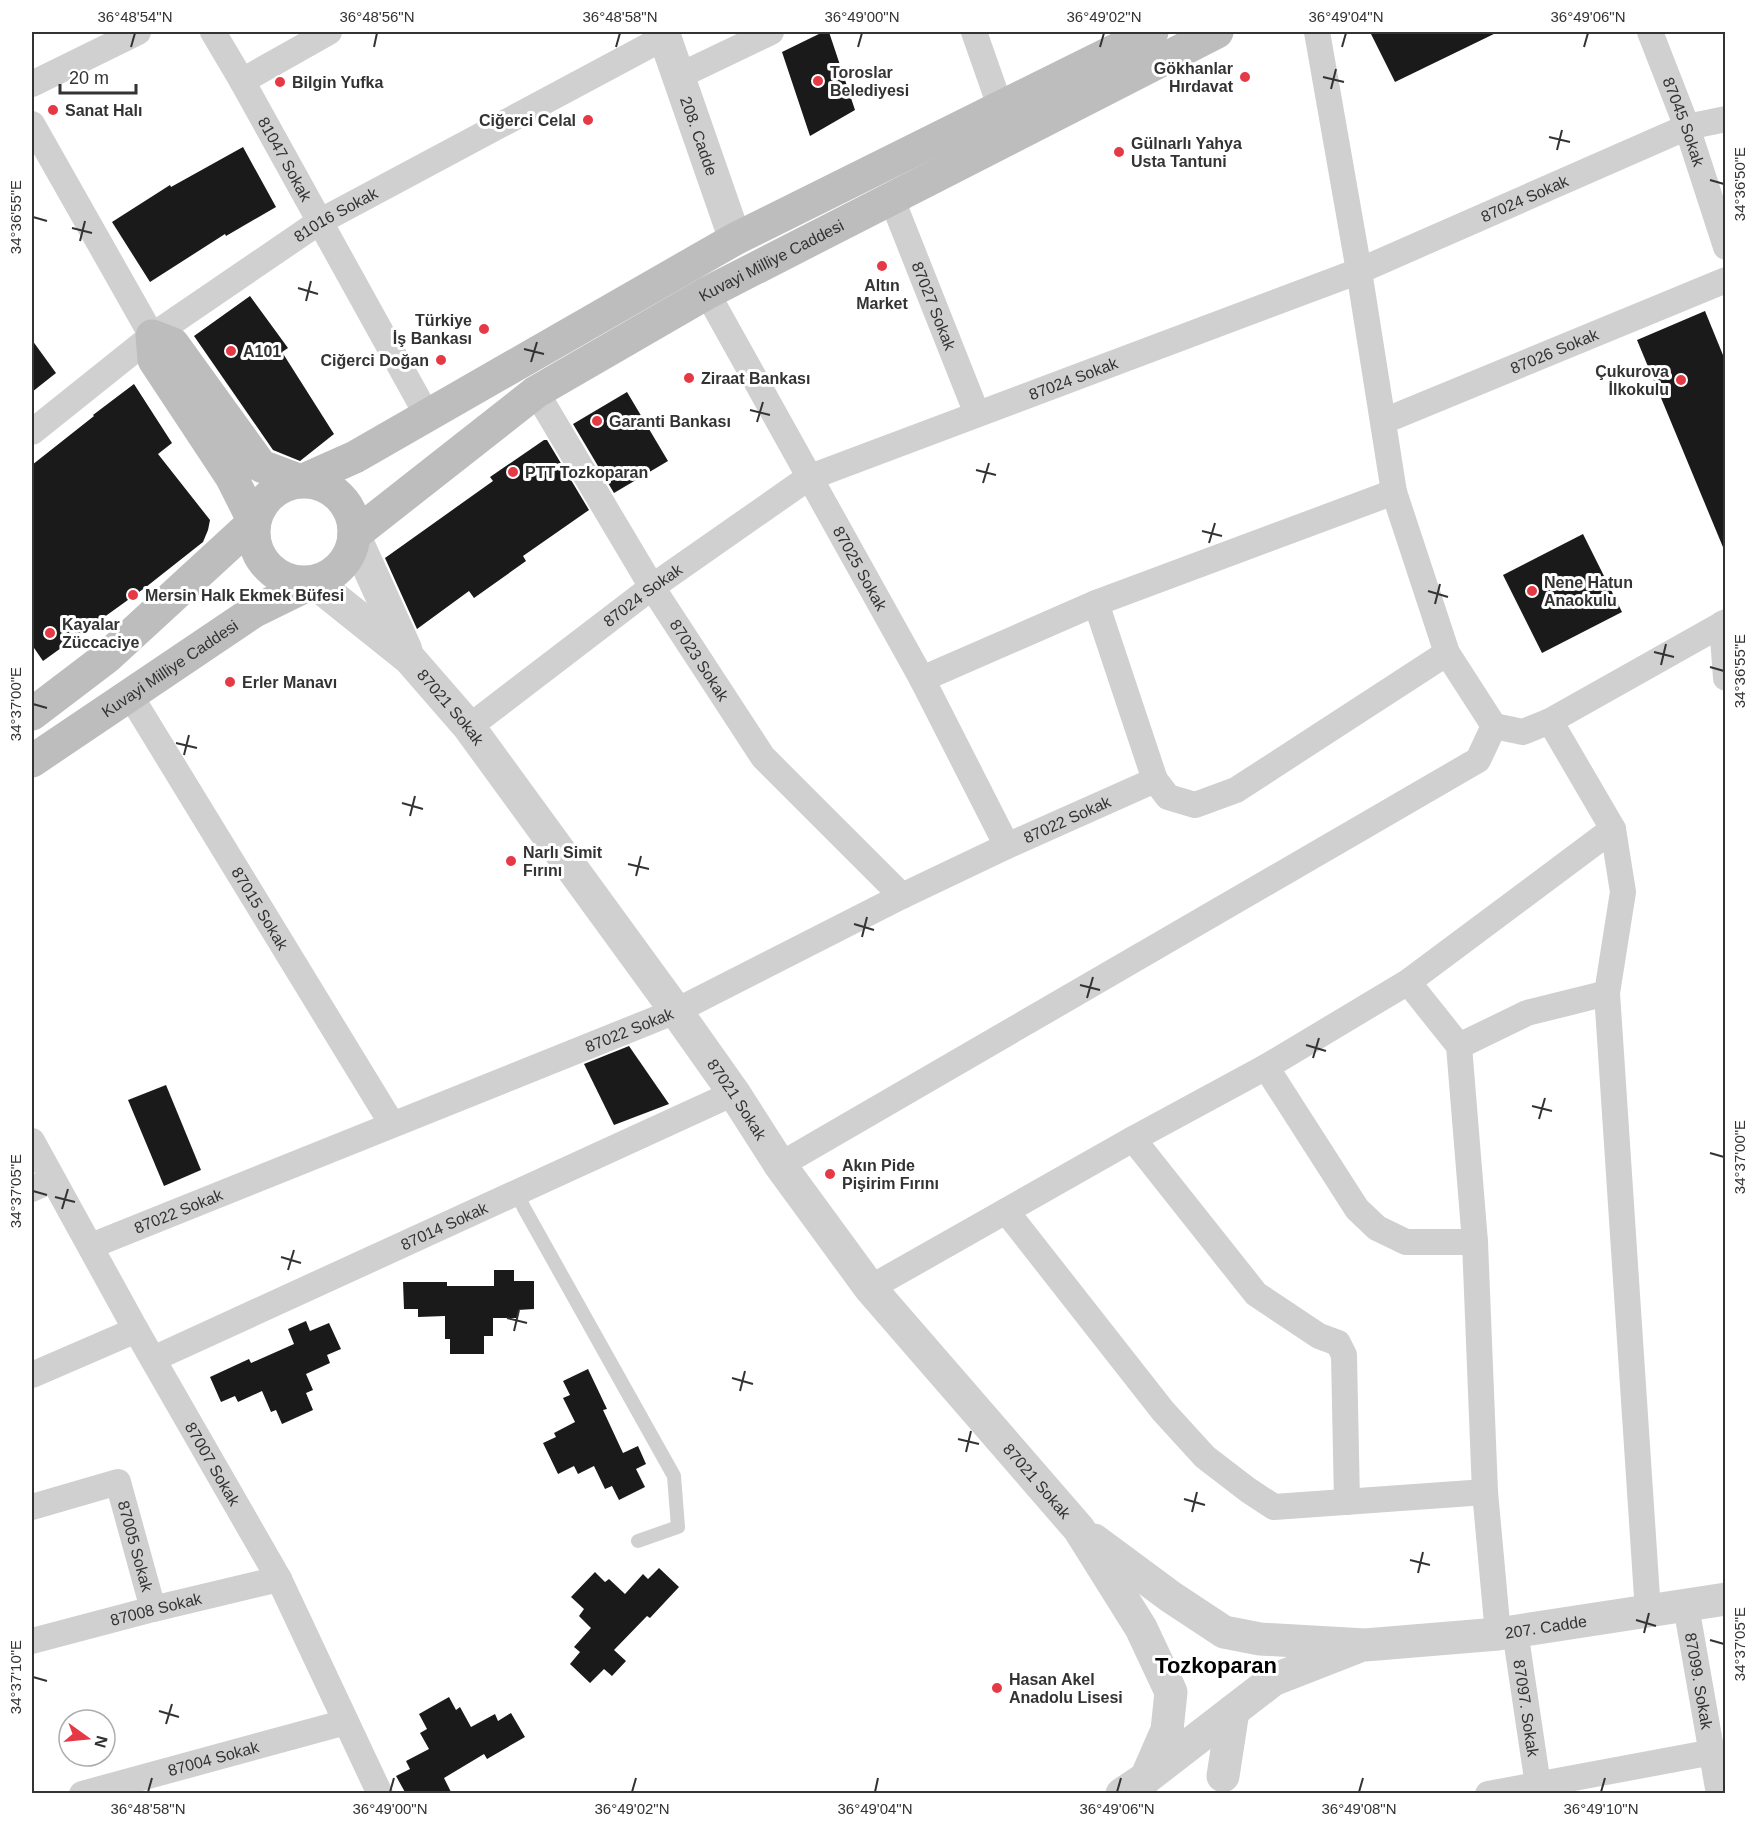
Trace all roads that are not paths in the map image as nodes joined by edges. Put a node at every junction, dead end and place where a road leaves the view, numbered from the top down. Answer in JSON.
{"nodes":[{"id":1,"x":138,"y":32,"type":"edge"},
{"id":2,"x":213,"y":32,"type":"edge"},
{"id":3,"x":329,"y":32,"type":"edge"},
{"id":4,"x":771,"y":32,"type":"edge"},
{"id":5,"x":974,"y":32,"type":"edge"},
{"id":6,"x":1148,"y":32,"type":"edge"},
{"id":7,"x":1217,"y":32,"type":"edge"},
{"id":8,"x":1317,"y":32,"type":"edge"},
{"id":9,"x":1650,"y":32,"type":"edge"},
{"id":10,"x":664,"y":34,"type":"edge"},
{"id":11,"x":679,"y":76,"type":"junction"},
{"id":12,"x":242,"y":81,"type":"junction"},
{"id":13,"x":32,"y":84,"type":"edge"},
{"id":14,"x":1000,"y":106,"type":"junction"},
{"id":15,"x":1725,"y":119,"type":"edge"},
{"id":16,"x":32,"y":124,"type":"edge"},
{"id":17,"x":1687,"y":127,"type":"junction"},
{"id":18,"x":891,"y":197,"type":"junction"},
{"id":19,"x":320,"y":222,"type":"junction"},
{"id":20,"x":735,"y":239,"type":"junction"},
{"id":21,"x":1725,"y":247,"type":"edge"},
{"id":22,"x":1359,"y":271,"type":"junction"},
{"id":23,"x":1725,"y":280,"type":"edge"},
{"id":24,"x":707,"y":293,"type":"junction"},
{"id":25,"x":152,"y":336,"type":"junction"},
{"id":26,"x":536,"y":392,"type":"junction"},
{"id":27,"x":977,"y":414,"type":"junction"},
{"id":28,"x":427,"y":415,"type":"junction"},
{"id":29,"x":1384,"y":421,"type":"junction"},
{"id":30,"x":32,"y":432,"type":"edge"},
{"id":31,"x":808,"y":478,"type":"junction"},
{"id":32,"x":302,"y":482,"type":"junction"},
{"id":33,"x":1394,"y":492,"type":"junction"},
{"id":34,"x":254,"y":522,"type":"junction"},
{"id":35,"x":354,"y":535,"type":"junction"},
{"id":36,"x":314,"y":582,"type":"junction"},
{"id":37,"x":652,"y":587,"type":"junction"},
{"id":38,"x":1096,"y":603,"type":"junction"},
{"id":39,"x":1724,"y":623,"type":"edge"},
{"id":40,"x":1447,"y":653,"type":"junction"},
{"id":41,"x":410,"y":658,"type":"junction"},
{"id":42,"x":1725,"y":678,"type":"edge"},
{"id":43,"x":922,"y":679,"type":"junction"},
{"id":44,"x":130,"y":694,"type":"junction"},
{"id":45,"x":32,"y":714,"type":"edge"},
{"id":46,"x":1550,"y":721,"type":"junction"},
{"id":47,"x":1494,"y":726,"type":"junction"},
{"id":48,"x":469,"y":727,"type":"junction"},
{"id":49,"x":32,"y":761,"type":"edge"},
{"id":50,"x":1155,"y":780,"type":"junction"},
{"id":51,"x":1612,"y":829,"type":"junction"},
{"id":52,"x":1006,"y":846,"type":"junction"},
{"id":53,"x":902,"y":896,"type":"junction"},
{"id":54,"x":1408,"y":982,"type":"junction"},
{"id":55,"x":1607,"y":993,"type":"junction"},
{"id":56,"x":676,"y":1011,"type":"junction"},
{"id":57,"x":1459,"y":1046,"type":"junction"},
{"id":58,"x":1266,"y":1067,"type":"junction"},
{"id":59,"x":734,"y":1093,"type":"junction"},
{"id":60,"x":392,"y":1124,"type":"junction"},
{"id":61,"x":1133,"y":1139,"type":"junction"},
{"id":62,"x":32,"y":1141,"type":"edge"},
{"id":63,"x":780,"y":1165,"type":"junction"},
{"id":64,"x":42,"y":1185,"type":"edge"},
{"id":65,"x":517,"y":1193,"type":"junction"},
{"id":66,"x":1006,"y":1211,"type":"junction"},
{"id":67,"x":1475,"y":1242,"type":"junction"},
{"id":68,"x":91,"y":1246,"type":"junction"},
{"id":69,"x":870,"y":1288,"type":"junction"},
{"id":70,"x":136,"y":1330,"type":"junction"},
{"id":71,"x":153,"y":1359,"type":"junction"},
{"id":72,"x":32,"y":1375,"type":"edge"},
{"id":73,"x":1485,"y":1492,"type":"junction"},
{"id":74,"x":1347,"y":1502,"type":"junction"},
{"id":75,"x":32,"y":1507,"type":"edge"},
{"id":76,"x":1079,"y":1529,"type":"junction"},
{"id":77,"x":638,"y":1541,"type":"dead end"},
{"id":78,"x":279,"y":1579,"type":"junction"},
{"id":79,"x":1725,"y":1599,"type":"edge"},
{"id":80,"x":1686,"y":1606,"type":"junction"},
{"id":81,"x":153,"y":1609,"type":"junction"},
{"id":82,"x":1648,"y":1612,"type":"junction"},
{"id":83,"x":1224,"y":1632,"type":"junction"},
{"id":84,"x":1507,"y":1632,"type":"junction"},
{"id":85,"x":32,"y":1641,"type":"edge"},
{"id":86,"x":1365,"y":1644,"type":"junction"},
{"id":87,"x":1171,"y":1692,"type":"junction"},
{"id":88,"x":1233,"y":1711,"type":"junction"},
{"id":89,"x":346,"y":1722,"type":"junction"},
{"id":90,"x":1713,"y":1752,"type":"junction"},
{"id":91,"x":1224,"y":1785,"type":"edge"},
{"id":92,"x":1538,"y":1785,"type":"junction"},
{"id":93,"x":1134,"y":1786,"type":"edge"},
{"id":94,"x":82,"y":1794,"type":"edge"},
{"id":95,"x":380,"y":1794,"type":"edge"},
{"id":96,"x":1488,"y":1794,"type":"edge"},
{"id":97,"x":1719,"y":1794,"type":"edge"}],
"edges":[{"from":1,"to":13,"type":"street"},
{"from":2,"to":12,"type":"street","name":"81047 Sokak"},
{"from":3,"to":12,"type":"street"},
{"from":4,"to":11,"type":"street"},
{"from":5,"to":14,"type":"street"},
{"from":6,"to":14,"type":"main road","name":"Kuvayi Milliye Caddesi"},
{"from":7,"to":18,"type":"main road","name":"Kuvayi Milliye Caddesi"},
{"from":8,"to":22,"type":"street"},
{"from":9,"to":17,"type":"street","name":"87045 Sokak"},
{"from":10,"to":11,"type":"street","name":"208. Cadde"},
{"from":10,"to":19,"type":"street","name":"81016 Sokak"},
{"from":11,"to":20,"type":"street","name":"208. Cadde"},
{"from":12,"to":19,"type":"street","name":"81047 Sokak"},
{"from":14,"to":20,"type":"main road","name":"Kuvayi Milliye Caddesi"},
{"from":15,"to":17,"type":"street","name":"87024 Sokak"},
{"from":16,"to":25,"type":"street"},
{"from":17,"to":21,"type":"street","name":"87045 Sokak"},
{"from":17,"to":22,"type":"street","name":"87024 Sokak"},
{"from":18,"to":24,"type":"main road","name":"Kuvayi Milliye Caddesi"},
{"from":18,"to":27,"type":"street","name":"87027 Sokak"},
{"from":19,"to":25,"type":"street","name":"81016 Sokak"},
{"from":19,"to":28,"type":"street","name":"81047 Sokak"},
{"from":20,"to":28,"type":"main road","name":"Kuvayi Milliye Caddesi"},
{"from":22,"to":27,"type":"street","name":"87024 Sokak"},
{"from":22,"to":29,"type":"street"},
{"from":23,"to":29,"type":"street","name":"87026 Sokak"},
{"from":24,"to":26,"type":"main road","name":"Kuvayi Milliye Caddesi"},
{"from":24,"to":31,"type":"street","name":"87025 Sokak"},
{"from":25,"to":30,"type":"street","name":"81016 Sokak"},
{"from":25,"to":32,"type":"main road"},
{"from":25,"to":34,"type":"main road"},
{"from":26,"to":35,"type":"main road","name":"Kuvayi Milliye Caddesi"},
{"from":26,"to":37,"type":"street","name":"87023 Sokak"},
{"from":27,"to":31,"type":"street","name":"87024 Sokak"},
{"from":28,"to":32,"type":"main road","name":"Kuvayi Milliye Caddesi"},
{"from":29,"to":33,"type":"street"},
{"from":31,"to":37,"type":"street","name":"87024 Sokak"},
{"from":31,"to":43,"type":"street","name":"87025 Sokak"},
{"from":32,"to":34,"type":"main road"},
{"from":32,"to":35,"type":"main road"},
{"from":33,"to":38,"type":"street"},
{"from":33,"to":40,"type":"street"},
{"from":34,"to":36,"type":"main road"},
{"from":34,"to":45,"type":"main road"},
{"from":35,"to":36,"type":"main road"},
{"from":35,"to":41,"type":"street","name":"87021 Sokak"},
{"from":36,"to":41,"type":"street","name":"87021 Sokak"},
{"from":36,"to":44,"type":"main road","name":"Kuvayi Milliye Caddesi"},
{"from":37,"to":48,"type":"street","name":"87024 Sokak"},
{"from":37,"to":53,"type":"street","name":"87023 Sokak"},
{"from":38,"to":43,"type":"street"},
{"from":38,"to":50,"type":"street"},
{"from":39,"to":42,"type":"street"},
{"from":39,"to":46,"type":"street"},
{"from":40,"to":47,"type":"street"},
{"from":40,"to":50,"type":"street"},
{"from":41,"to":48,"type":"street","name":"87021 Sokak"},
{"from":43,"to":52,"type":"street","name":"87025 Sokak"},
{"from":44,"to":49,"type":"main road","name":"Kuvayi Milliye Caddesi"},
{"from":44,"to":60,"type":"street","name":"87015 Sokak"},
{"from":46,"to":47,"type":"street"},
{"from":46,"to":51,"type":"street"},
{"from":47,"to":63,"type":"street"},
{"from":48,"to":56,"type":"street","name":"87021 Sokak"},
{"from":50,"to":52,"type":"street","name":"87022 Sokak"},
{"from":51,"to":54,"type":"street"},
{"from":51,"to":55,"type":"street"},
{"from":52,"to":53,"type":"street","name":"87022 Sokak"},
{"from":53,"to":56,"type":"street","name":"87022 Sokak"},
{"from":54,"to":57,"type":"street"},
{"from":54,"to":58,"type":"street"},
{"from":55,"to":57,"type":"street"},
{"from":55,"to":82,"type":"street"},
{"from":56,"to":59,"type":"street","name":"87021 Sokak"},
{"from":56,"to":60,"type":"street","name":"87022 Sokak"},
{"from":57,"to":67,"type":"street","name":"87097. Sokak"},
{"from":58,"to":61,"type":"street"},
{"from":58,"to":67,"type":"street"},
{"from":59,"to":63,"type":"street","name":"87021 Sokak"},
{"from":59,"to":65,"type":"street","name":"87014 Sokak"},
{"from":60,"to":68,"type":"street","name":"87022 Sokak"},
{"from":61,"to":66,"type":"street"},
{"from":61,"to":74,"type":"street"},
{"from":62,"to":64,"type":"street","name":"87007 Sokak"},
{"from":63,"to":69,"type":"street","name":"87021 Sokak"},
{"from":64,"to":68,"type":"street","name":"87007 Sokak"},
{"from":65,"to":71,"type":"street","name":"87014 Sokak"},
{"from":65,"to":77,"type":"lane"},
{"from":66,"to":69,"type":"street"},
{"from":66,"to":74,"type":"street"},
{"from":67,"to":73,"type":"street","name":"87097. Sokak"},
{"from":68,"to":70,"type":"street","name":"87007 Sokak"},
{"from":69,"to":76,"type":"street","name":"87021 Sokak"},
{"from":70,"to":71,"type":"street","name":"87007 Sokak"},
{"from":70,"to":72,"type":"street"},
{"from":71,"to":78,"type":"street","name":"87007 Sokak"},
{"from":73,"to":74,"type":"street"},
{"from":73,"to":84,"type":"street","name":"87097. Sokak"},
{"from":75,"to":81,"type":"street","name":"87005 Sokak"},
{"from":76,"to":83,"type":"street"},
{"from":76,"to":87,"type":"street"},
{"from":78,"to":81,"type":"street","name":"87008 Sokak"},
{"from":78,"to":89,"type":"street","name":"87007 Sokak"},
{"from":79,"to":80,"type":"street","name":"207. Cadde"},
{"from":80,"to":82,"type":"street","name":"207. Cadde"},
{"from":80,"to":90,"type":"street","name":"87099. Sokak"},
{"from":81,"to":85,"type":"street","name":"87008 Sokak"},
{"from":82,"to":84,"type":"street","name":"207. Cadde"},
{"from":83,"to":86,"type":"street"},
{"from":83,"to":87,"type":"street"},
{"from":83,"to":88,"type":"street"},
{"from":84,"to":86,"type":"street","name":"207. Cadde"},
{"from":84,"to":92,"type":"street","name":"87097. Sokak"},
{"from":86,"to":88,"type":"street"},
{"from":87,"to":88,"type":"street"},
{"from":87,"to":93,"type":"street"},
{"from":88,"to":91,"type":"street"},
{"from":88,"to":93,"type":"street"},
{"from":89,"to":94,"type":"street","name":"87004 Sokak"},
{"from":89,"to":95,"type":"street","name":"87007 Sokak"},
{"from":90,"to":92,"type":"street"},
{"from":90,"to":97,"type":"street","name":"87099. Sokak"},
{"from":92,"to":96,"type":"street"}]}
